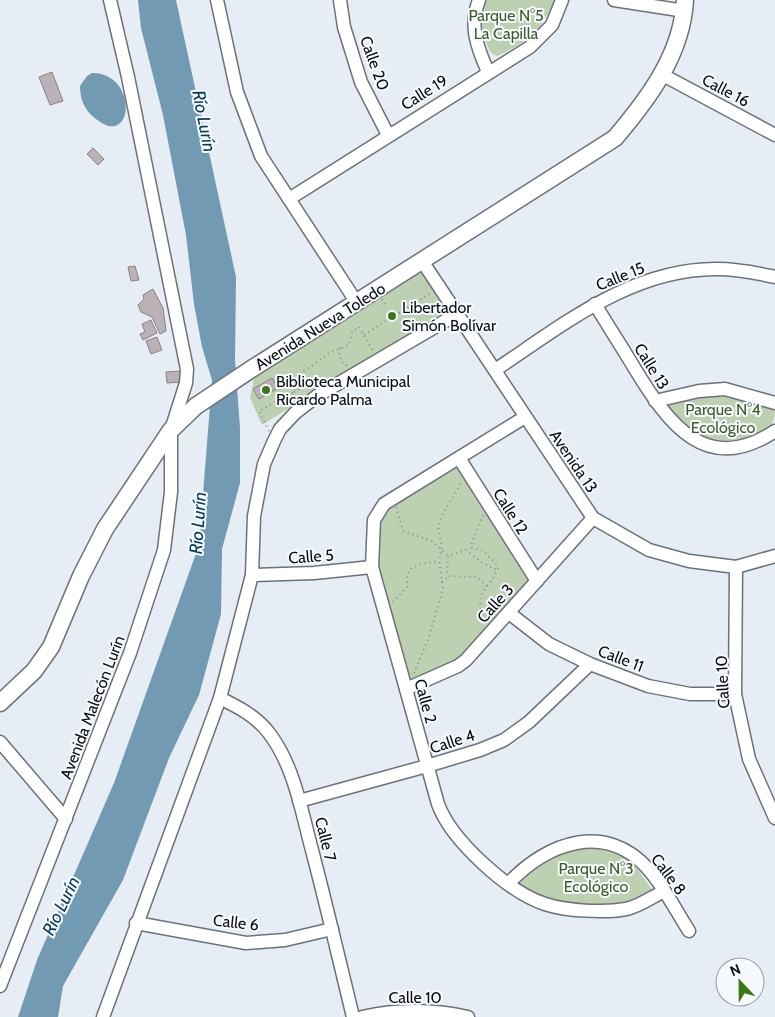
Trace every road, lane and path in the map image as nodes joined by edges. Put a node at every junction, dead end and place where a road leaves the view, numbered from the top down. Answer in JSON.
{"nodes":[{"id":1,"x":110,"y":0,"type":"edge"},
{"id":2,"x":217,"y":0,"type":"edge"},
{"id":3,"x":340,"y":0,"type":"edge"},
{"id":4,"x":478,"y":0,"type":"edge"},
{"id":5,"x":562,"y":0,"type":"edge"},
{"id":6,"x":614,"y":0,"type":"edge"},
{"id":7,"x":685,"y":6,"type":"edge"},
{"id":8,"x":488,"y":72,"type":"junction"},
{"id":9,"x":661,"y":74,"type":"junction"},
{"id":10,"x":388,"y":135,"type":"junction"},
{"id":11,"x":775,"y":135,"type":"edge"},
{"id":12,"x":289,"y":199,"type":"junction"},
{"id":13,"x":422,"y":261,"type":"junction"},
{"id":14,"x":775,"y":277,"type":"edge"},
{"id":15,"x":440,"y":288,"type":"junction"},
{"id":16,"x":357,"y":303,"type":"junction"},
{"id":17,"x":595,"y":304,"type":"junction"},
{"id":18,"x":399,"y":313,"type":"dead end"},
{"id":19,"x":457,"y":314,"type":"junction"},
{"id":20,"x":386,"y":321,"type":"dead end"},
{"id":21,"x":364,"y":335,"type":"junction"},
{"id":22,"x":340,"y":348,"type":"junction"},
{"id":23,"x":367,"y":356,"type":"dead end"},
{"id":24,"x":353,"y":364,"type":"dead end"},
{"id":25,"x":495,"y":370,"type":"junction"},
{"id":26,"x":310,"y":382,"type":"dead end"},
{"id":27,"x":294,"y":392,"type":"junction"},
{"id":28,"x":655,"y":401,"type":"junction"},
{"id":29,"x":775,"y":403,"type":"edge"},
{"id":30,"x":525,"y":417,"type":"junction"},
{"id":31,"x":171,"y":430,"type":"junction"},
{"id":32,"x":775,"y":431,"type":"edge"},
{"id":33,"x":274,"y":441,"type":"junction"},
{"id":34,"x":459,"y":458,"type":"junction"},
{"id":35,"x":469,"y":486,"type":"dead end"},
{"id":36,"x":394,"y":498,"type":"junction"},
{"id":37,"x":593,"y":518,"type":"junction"},
{"id":38,"x":489,"y":519,"type":"dead end"},
{"id":39,"x":472,"y":548,"type":"junction"},
{"id":40,"x":441,"y":549,"type":"junction"},
{"id":41,"x":468,"y":550,"type":"junction"},
{"id":42,"x":448,"y":556,"type":"junction"},
{"id":43,"x":775,"y":556,"type":"edge"},
{"id":44,"x":439,"y":562,"type":"junction"},
{"id":45,"x":372,"y":567,"type":"junction"},
{"id":46,"x":736,"y":567,"type":"junction"},
{"id":47,"x":497,"y":570,"type":"junction"},
{"id":48,"x":252,"y":575,"type":"junction"},
{"id":49,"x":450,"y":576,"type":"junction"},
{"id":50,"x":537,"y":581,"type":"junction"},
{"id":51,"x":442,"y":582,"type":"junction"},
{"id":52,"x":487,"y":586,"type":"junction"},
{"id":53,"x":389,"y":606,"type":"dead end"},
{"id":54,"x":509,"y":613,"type":"junction"},
{"id":55,"x":490,"y":624,"type":"dead end"},
{"id":56,"x":590,"y":664,"type":"junction"},
{"id":57,"x":406,"y":689,"type":"junction"},
{"id":58,"x":735,"y":694,"type":"junction"},
{"id":59,"x":220,"y":698,"type":"junction"},
{"id":60,"x":0,"y":703,"type":"edge"},
{"id":61,"x":0,"y":742,"type":"edge"},
{"id":62,"x":427,"y":766,"type":"junction"},
{"id":63,"x":299,"y":801,"type":"junction"},
{"id":64,"x":775,"y":818,"type":"edge"},
{"id":65,"x":66,"y":819,"type":"junction"},
{"id":66,"x":509,"y":883,"type":"junction"},
{"id":67,"x":664,"y":891,"type":"junction"},
{"id":68,"x":136,"y":923,"type":"junction"},
{"id":69,"x":332,"y":929,"type":"junction"},
{"id":70,"x":689,"y":931,"type":"dead end"},
{"id":71,"x":0,"y":986,"type":"edge"},
{"id":72,"x":103,"y":1017,"type":"edge"},
{"id":73,"x":353,"y":1017,"type":"edge"},
{"id":74,"x":362,"y":1017,"type":"edge"},
{"id":75,"x":468,"y":1017,"type":"edge"}],
"edges":[{"from":1,"to":31,"type":"street","name":"Avenida Malecón Lurín"},
{"from":2,"to":12,"type":"street"},
{"from":3,"to":10,"type":"street","name":"Calle 20"},
{"from":4,"to":8,"type":"street"},
{"from":5,"to":8,"type":"street","name":"Calle 19"},
{"from":6,"to":7,"type":"street"},
{"from":7,"to":9,"type":"main road","name":"Avenida Nueva Toledo"},
{"from":8,"to":10,"type":"street","name":"Calle 19"},
{"from":9,"to":11,"type":"street","name":"Calle 16"},
{"from":9,"to":13,"type":"main road","name":"Avenida Nueva Toledo"},
{"from":10,"to":12,"type":"street","name":"Calle 19"},
{"from":12,"to":16,"type":"street"},
{"from":13,"to":15,"type":"street","name":"Avenida 13"},
{"from":13,"to":16,"type":"main road","name":"Avenida Nueva Toledo"},
{"from":14,"to":17,"type":"street","name":"Calle 15"},
{"from":15,"to":18,"type":"path"},
{"from":15,"to":19,"type":"street","name":"Avenida 13"},
{"from":16,"to":31,"type":"main road","name":"Avenida Nueva Toledo"},
{"from":17,"to":25,"type":"street","name":"Calle 15"},
{"from":17,"to":28,"type":"street","name":"Calle 13"},
{"from":19,"to":25,"type":"street","name":"Avenida 13"},
{"from":19,"to":33,"type":"street"},
{"from":20,"to":21,"type":"path"},
{"from":21,"to":22,"type":"path"},
{"from":21,"to":23,"type":"path"},
{"from":22,"to":24,"type":"path"},
{"from":22,"to":27,"type":"path"},
{"from":25,"to":30,"type":"street","name":"Avenida 13"},
{"from":26,"to":27,"type":"path"},
{"from":27,"to":33,"type":"path"},
{"from":28,"to":29,"type":"street"},
{"from":28,"to":32,"type":"street","name":"Calle 13"},
{"from":30,"to":34,"type":"street","name":"Calle 2"},
{"from":30,"to":37,"type":"street","name":"Avenida 13"},
{"from":31,"to":60,"type":"main road","name":"Avenida Nueva Toledo"},
{"from":31,"to":65,"type":"street","name":"Avenida Malecón Lurín"},
{"from":33,"to":48,"type":"street"},
{"from":34,"to":36,"type":"street","name":"Calle 2"},
{"from":34,"to":50,"type":"street","name":"Calle 12"},
{"from":35,"to":40,"type":"path"},
{"from":36,"to":40,"type":"path"},
{"from":36,"to":45,"type":"street","name":"Calle 2"},
{"from":37,"to":46,"type":"street","name":"Avenida 13"},
{"from":37,"to":50,"type":"street","name":"Calle 3"},
{"from":38,"to":39,"type":"path"},
{"from":39,"to":41,"type":"path"},
{"from":39,"to":47,"type":"path"},
{"from":40,"to":42,"type":"path"},
{"from":40,"to":44,"type":"path"},
{"from":41,"to":42,"type":"path"},
{"from":41,"to":47,"type":"path"},
{"from":42,"to":49,"type":"path"},
{"from":43,"to":46,"type":"street","name":"Avenida 13"},
{"from":44,"to":51,"type":"path"},
{"from":44,"to":53,"type":"path"},
{"from":45,"to":48,"type":"street","name":"Calle 5"},
{"from":45,"to":57,"type":"street","name":"Calle 2"},
{"from":46,"to":58,"type":"street","name":"Calle 10"},
{"from":47,"to":52,"type":"path"},
{"from":48,"to":59,"type":"street"},
{"from":49,"to":51,"type":"path"},
{"from":49,"to":52,"type":"path"},
{"from":50,"to":54,"type":"street","name":"Calle 3"},
{"from":51,"to":57,"type":"path"},
{"from":52,"to":55,"type":"path"},
{"from":54,"to":56,"type":"street","name":"Calle 11"},
{"from":54,"to":57,"type":"street","name":"Calle 3"},
{"from":56,"to":58,"type":"street","name":"Calle 11"},
{"from":56,"to":62,"type":"street","name":"Calle 4"},
{"from":57,"to":62,"type":"street","name":"Calle 2"},
{"from":58,"to":64,"type":"street","name":"Calle 10"},
{"from":59,"to":63,"type":"street","name":"Calle 7"},
{"from":59,"to":68,"type":"street"},
{"from":61,"to":65,"type":"street"},
{"from":62,"to":63,"type":"street","name":"Calle 4"},
{"from":62,"to":66,"type":"street","name":"Calle 2"},
{"from":63,"to":69,"type":"street","name":"Calle 7"},
{"from":65,"to":71,"type":"street","name":"Avenida Malecón Lurín"},
{"from":66,"to":67,"type":"street","name":"Calle 2"},
{"from":66,"to":67,"type":"street","name":"Calle 8"},
{"from":67,"to":70,"type":"street","name":"Calle 8"},
{"from":68,"to":69,"type":"street","name":"Calle 6"},
{"from":68,"to":72,"type":"street"},
{"from":69,"to":73,"type":"street","name":"Calle 7"},
{"from":74,"to":75,"type":"street","name":"Calle 10"}]}
